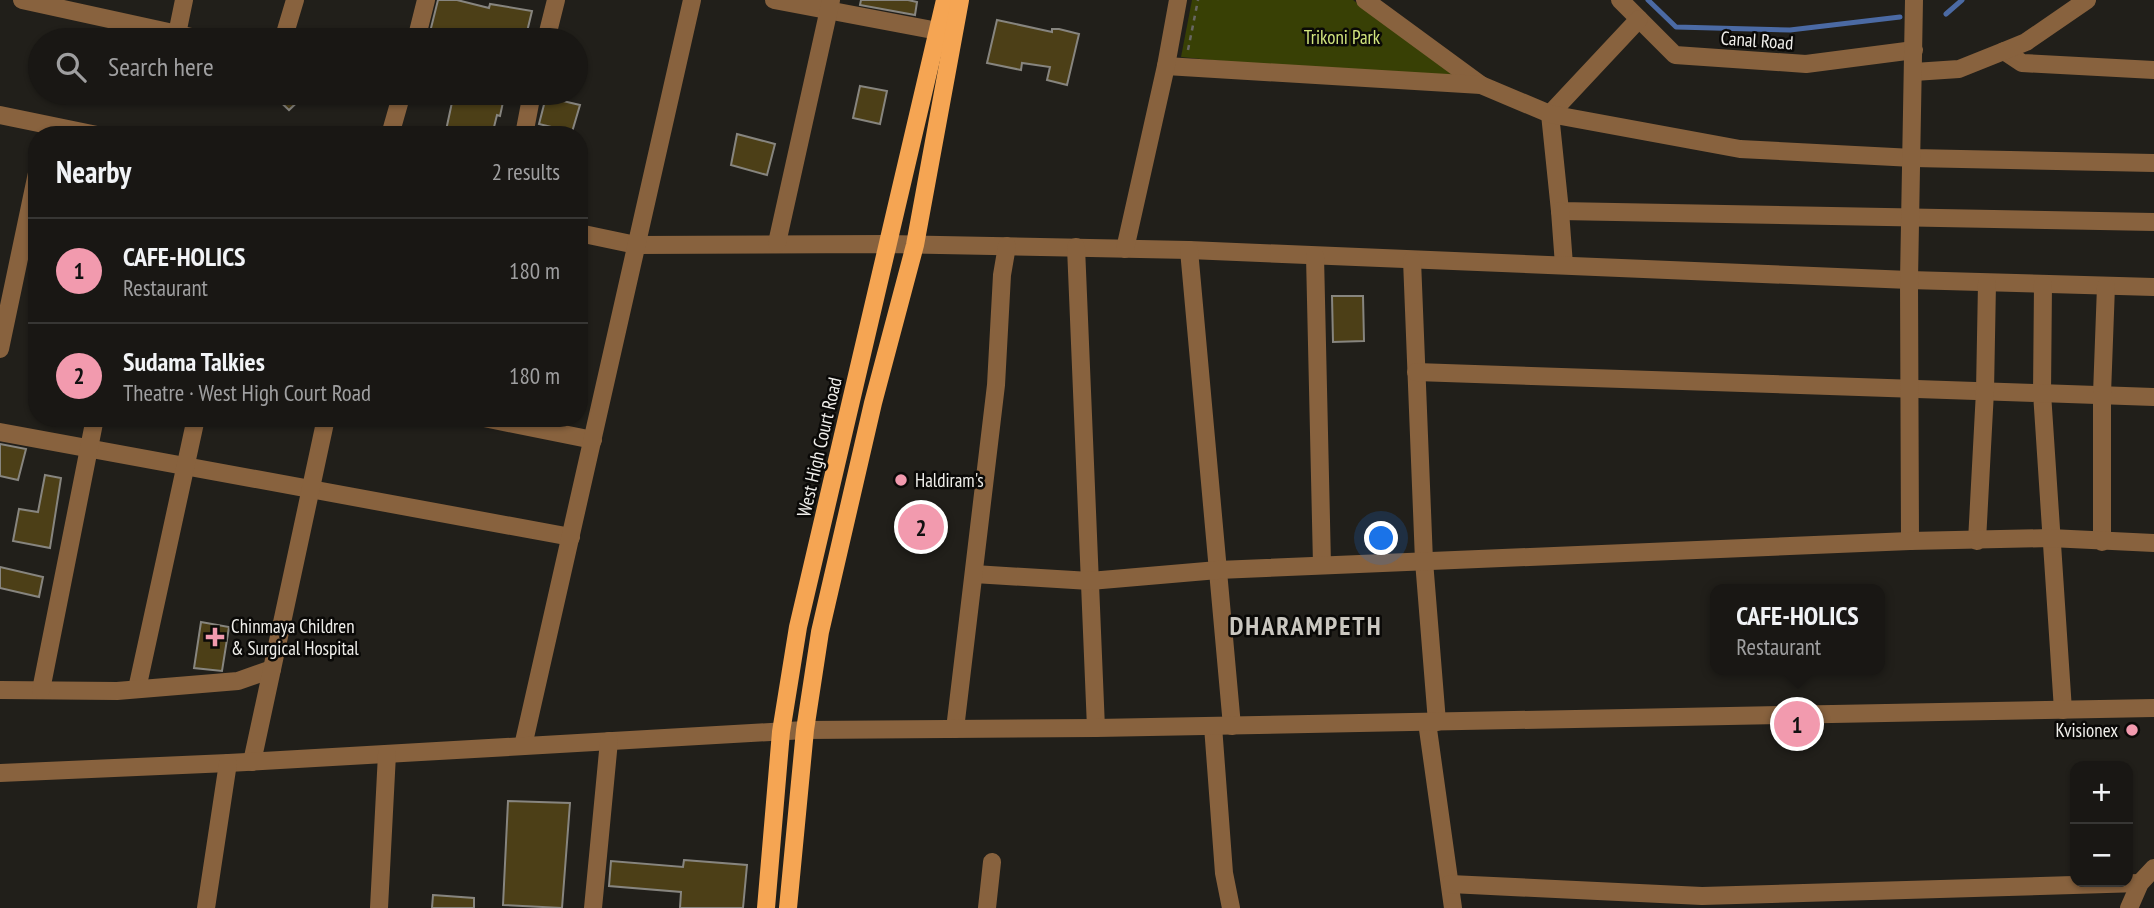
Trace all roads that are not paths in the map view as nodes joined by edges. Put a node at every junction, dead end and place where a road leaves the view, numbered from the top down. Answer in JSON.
{"nodes":[{"id":1,"x":22,"y":0,"type":"edge"},
{"id":2,"x":184,"y":0,"type":"edge"},
{"id":3,"x":295,"y":0,"type":"edge"},
{"id":4,"x":426,"y":0,"type":"edge"},
{"id":5,"x":556,"y":0,"type":"edge"},
{"id":6,"x":692,"y":0,"type":"edge"},
{"id":7,"x":774,"y":0,"type":"edge"},
{"id":8,"x":945,"y":0,"type":"edge"},
{"id":9,"x":960,"y":0,"type":"edge"},
{"id":10,"x":1178,"y":0,"type":"edge"},
{"id":11,"x":1365,"y":0,"type":"edge"},
{"id":12,"x":1620,"y":0,"type":"edge"},
{"id":13,"x":1914,"y":0,"type":"edge"},
{"id":14,"x":2087,"y":0,"type":"edge"},
{"id":15,"x":72,"y":5,"type":"edge"},
{"id":16,"x":829,"y":6,"type":"edge"},
{"id":17,"x":1639,"y":19,"type":"junction"},
{"id":18,"x":155,"y":28,"type":"edge"},
{"id":19,"x":178,"y":28,"type":"edge"},
{"id":20,"x":287,"y":28,"type":"edge"},
{"id":21,"x":419,"y":28,"type":"edge"},
{"id":22,"x":549,"y":28,"type":"edge"},
{"id":23,"x":937,"y":31,"type":"junction"},
{"id":24,"x":1914,"y":50,"type":"junction"},
{"id":25,"x":2004,"y":51,"type":"junction"},
{"id":26,"x":1166,"y":66,"type":"junction"},
{"id":27,"x":2154,"y":70,"type":"edge"},
{"id":28,"x":1914,"y":72,"type":"junction"},
{"id":29,"x":1481,"y":85,"type":"junction"},
{"id":30,"x":399,"y":105,"type":"edge"},
{"id":31,"x":530,"y":105,"type":"edge"},
{"id":32,"x":1550,"y":114,"type":"junction"},
{"id":33,"x":0,"y":115,"type":"edge"},
{"id":34,"x":34,"y":126,"type":"edge"},
{"id":35,"x":393,"y":126,"type":"edge"},
{"id":36,"x":526,"y":126,"type":"edge"},
{"id":37,"x":1913,"y":158,"type":"junction"},
{"id":38,"x":2154,"y":163,"type":"edge"},
{"id":39,"x":1560,"y":211,"type":"junction"},
{"id":40,"x":28,"y":216,"type":"edge"},
{"id":41,"x":1911,"y":217,"type":"junction"},
{"id":42,"x":2154,"y":222,"type":"edge"},
{"id":43,"x":588,"y":235,"type":"edge"},
{"id":44,"x":777,"y":243,"type":"junction"},
{"id":45,"x":888,"y":244,"type":"junction"},
{"id":46,"x":635,"y":245,"type":"junction"},
{"id":47,"x":915,"y":245,"type":"junction"},
{"id":48,"x":1007,"y":246,"type":"junction"},
{"id":49,"x":1076,"y":247,"type":"junction"},
{"id":50,"x":1125,"y":249,"type":"junction"},
{"id":51,"x":1189,"y":250,"type":"junction"},
{"id":52,"x":1315,"y":256,"type":"junction"},
{"id":53,"x":1412,"y":260,"type":"junction"},
{"id":54,"x":1564,"y":265,"type":"junction"},
{"id":55,"x":1909,"y":280,"type":"junction"},
{"id":56,"x":1987,"y":283,"type":"junction"},
{"id":57,"x":2043,"y":284,"type":"junction"},
{"id":58,"x":2106,"y":286,"type":"junction"},
{"id":59,"x":2154,"y":287,"type":"edge"},
{"id":60,"x":0,"y":349,"type":"edge"},
{"id":61,"x":1416,"y":372,"type":"junction"},
{"id":62,"x":1909,"y":388,"type":"junction"},
{"id":63,"x":1985,"y":391,"type":"junction"},
{"id":64,"x":2042,"y":393,"type":"junction"},
{"id":65,"x":2102,"y":394,"type":"junction"},
{"id":66,"x":2154,"y":397,"type":"edge"},
{"id":67,"x":93,"y":427,"type":"edge"},
{"id":68,"x":194,"y":427,"type":"edge"},
{"id":69,"x":324,"y":427,"type":"edge"},
{"id":70,"x":529,"y":427,"type":"edge"},
{"id":71,"x":0,"y":432,"type":"edge"},
{"id":72,"x":593,"y":440,"type":"junction"},
{"id":73,"x":88,"y":447,"type":"junction"},
{"id":74,"x":186,"y":465,"type":"junction"},
{"id":75,"x":312,"y":487,"type":"junction"},
{"id":76,"x":571,"y":537,"type":"junction"},
{"id":77,"x":2050,"y":538,"type":"junction"},
{"id":78,"x":1910,"y":541,"type":"junction"},
{"id":79,"x":1977,"y":541,"type":"junction"},
{"id":80,"x":2102,"y":542,"type":"junction"},
{"id":81,"x":2154,"y":543,"type":"edge"},
{"id":82,"x":1424,"y":561,"type":"junction"},
{"id":83,"x":1322,"y":565,"type":"junction"},
{"id":84,"x":1219,"y":570,"type":"junction"},
{"id":85,"x":974,"y":574,"type":"junction"},
{"id":86,"x":1090,"y":581,"type":"junction"},
{"id":87,"x":272,"y":668,"type":"junction"},
{"id":88,"x":136,"y":689,"type":"junction"},
{"id":89,"x":0,"y":690,"type":"edge"},
{"id":90,"x":41,"y":690,"type":"junction"},
{"id":91,"x":2154,"y":708,"type":"edge"},
{"id":92,"x":2063,"y":710,"type":"junction"},
{"id":93,"x":1432,"y":722,"type":"junction"},
{"id":94,"x":1213,"y":726,"type":"junction"},
{"id":95,"x":1232,"y":726,"type":"junction"},
{"id":96,"x":1096,"y":728,"type":"junction"},
{"id":97,"x":956,"y":729,"type":"junction"},
{"id":98,"x":805,"y":730,"type":"junction"},
{"id":99,"x":781,"y":732,"type":"junction"},
{"id":100,"x":609,"y":741,"type":"junction"},
{"id":101,"x":523,"y":746,"type":"junction"},
{"id":102,"x":387,"y":754,"type":"junction"},
{"id":103,"x":252,"y":762,"type":"junction"},
{"id":104,"x":228,"y":763,"type":"junction"},
{"id":105,"x":0,"y":773,"type":"edge"},
{"id":106,"x":992,"y":862,"type":"dead end"},
{"id":107,"x":2154,"y":868,"type":"edge"},
{"id":108,"x":2140,"y":883,"type":"junction"},
{"id":109,"x":1450,"y":884,"type":"junction"},
{"id":110,"x":1702,"y":902,"type":"edge"},
{"id":111,"x":206,"y":908,"type":"edge"},
{"id":112,"x":379,"y":908,"type":"edge"},
{"id":113,"x":593,"y":908,"type":"edge"},
{"id":114,"x":766,"y":908,"type":"edge"},
{"id":115,"x":788,"y":908,"type":"edge"},
{"id":116,"x":987,"y":908,"type":"edge"},
{"id":117,"x":1231,"y":908,"type":"edge"},
{"id":118,"x":1453,"y":908,"type":"edge"},
{"id":119,"x":2129,"y":908,"type":"edge"}],
"edges":[{"from":1,"to":15,"type":"street"},
{"from":2,"to":19,"type":"street"},
{"from":3,"to":20,"type":"street"},
{"from":4,"to":21,"type":"street"},
{"from":5,"to":22,"type":"street"},
{"from":6,"to":46,"type":"street"},
{"from":7,"to":16,"type":"street"},
{"from":8,"to":23,"type":"main road","name":"West High Court Road"},
{"from":9,"to":47,"type":"main road"},
{"from":10,"to":26,"type":"street"},
{"from":11,"to":29,"type":"street"},
{"from":12,"to":17,"type":"street","name":"Canal Road"},
{"from":13,"to":24,"type":"street"},
{"from":14,"to":25,"type":"street"},
{"from":15,"to":18,"type":"street"},
{"from":16,"to":23,"type":"street"},
{"from":16,"to":44,"type":"street"},
{"from":17,"to":24,"type":"street","name":"Canal Road"},
{"from":17,"to":32,"type":"street"},
{"from":23,"to":45,"type":"main road","name":"West High Court Road"},
{"from":24,"to":28,"type":"street"},
{"from":25,"to":27,"type":"street"},
{"from":25,"to":28,"type":"street"},
{"from":26,"to":29,"type":"street"},
{"from":26,"to":50,"type":"street"},
{"from":28,"to":37,"type":"street"},
{"from":29,"to":32,"type":"street"},
{"from":30,"to":35,"type":"street"},
{"from":31,"to":36,"type":"street"},
{"from":32,"to":37,"type":"street"},
{"from":32,"to":39,"type":"street"},
{"from":33,"to":34,"type":"street"},
{"from":37,"to":38,"type":"street"},
{"from":37,"to":41,"type":"street"},
{"from":39,"to":41,"type":"street"},
{"from":39,"to":54,"type":"street"},
{"from":40,"to":60,"type":"street"},
{"from":41,"to":42,"type":"street"},
{"from":41,"to":55,"type":"street"},
{"from":43,"to":46,"type":"street"},
{"from":44,"to":45,"type":"street"},
{"from":44,"to":46,"type":"street"},
{"from":45,"to":47,"type":"street"},
{"from":45,"to":99,"type":"main road","name":"West High Court Road"},
{"from":46,"to":72,"type":"street"},
{"from":47,"to":48,"type":"street"},
{"from":47,"to":98,"type":"main road"},
{"from":48,"to":49,"type":"street"},
{"from":48,"to":85,"type":"street"},
{"from":49,"to":50,"type":"street"},
{"from":49,"to":86,"type":"street"},
{"from":50,"to":51,"type":"street"},
{"from":51,"to":52,"type":"street"},
{"from":51,"to":84,"type":"street"},
{"from":52,"to":53,"type":"street"},
{"from":52,"to":83,"type":"street"},
{"from":53,"to":54,"type":"street"},
{"from":53,"to":61,"type":"street"},
{"from":54,"to":55,"type":"street"},
{"from":55,"to":56,"type":"street"},
{"from":55,"to":62,"type":"street"},
{"from":56,"to":57,"type":"street"},
{"from":56,"to":63,"type":"street"},
{"from":57,"to":58,"type":"street"},
{"from":57,"to":64,"type":"street"},
{"from":58,"to":59,"type":"street"},
{"from":58,"to":65,"type":"street"},
{"from":61,"to":62,"type":"street"},
{"from":61,"to":82,"type":"street"},
{"from":62,"to":63,"type":"street"},
{"from":62,"to":78,"type":"street"},
{"from":63,"to":64,"type":"street"},
{"from":63,"to":79,"type":"street"},
{"from":64,"to":65,"type":"street"},
{"from":64,"to":77,"type":"street"},
{"from":65,"to":66,"type":"street"},
{"from":65,"to":80,"type":"street"},
{"from":67,"to":73,"type":"street"},
{"from":68,"to":74,"type":"street"},
{"from":69,"to":75,"type":"street"},
{"from":70,"to":72,"type":"street"},
{"from":71,"to":73,"type":"street"},
{"from":72,"to":76,"type":"street"},
{"from":73,"to":74,"type":"street"},
{"from":73,"to":90,"type":"street"},
{"from":74,"to":75,"type":"street"},
{"from":74,"to":88,"type":"street"},
{"from":75,"to":76,"type":"street"},
{"from":75,"to":87,"type":"street"},
{"from":76,"to":101,"type":"street"},
{"from":77,"to":79,"type":"street"},
{"from":77,"to":80,"type":"street"},
{"from":77,"to":92,"type":"street"},
{"from":78,"to":79,"type":"street"},
{"from":78,"to":82,"type":"street"},
{"from":80,"to":81,"type":"street"},
{"from":82,"to":83,"type":"street"},
{"from":82,"to":93,"type":"street"},
{"from":83,"to":84,"type":"street"},
{"from":84,"to":86,"type":"street"},
{"from":84,"to":95,"type":"street"},
{"from":85,"to":86,"type":"street"},
{"from":85,"to":97,"type":"street"},
{"from":86,"to":96,"type":"street"},
{"from":87,"to":88,"type":"street"},
{"from":87,"to":103,"type":"street"},
{"from":88,"to":90,"type":"street"},
{"from":89,"to":90,"type":"street"},
{"from":91,"to":92,"type":"street"},
{"from":92,"to":93,"type":"street"},
{"from":93,"to":95,"type":"street"},
{"from":93,"to":109,"type":"street"},
{"from":94,"to":95,"type":"street"},
{"from":94,"to":96,"type":"street"},
{"from":94,"to":117,"type":"street"},
{"from":96,"to":97,"type":"street"},
{"from":97,"to":98,"type":"street"},
{"from":98,"to":99,"type":"street"},
{"from":98,"to":115,"type":"main road"},
{"from":99,"to":100,"type":"street"},
{"from":99,"to":114,"type":"main road","name":"West High Court Road"},
{"from":100,"to":101,"type":"street"},
{"from":100,"to":113,"type":"street"},
{"from":101,"to":102,"type":"street"},
{"from":102,"to":103,"type":"street"},
{"from":102,"to":112,"type":"street"},
{"from":103,"to":104,"type":"street"},
{"from":104,"to":105,"type":"street"},
{"from":104,"to":111,"type":"street"},
{"from":106,"to":116,"type":"street"},
{"from":107,"to":108,"type":"street"},
{"from":108,"to":110,"type":"street"},
{"from":108,"to":119,"type":"street"},
{"from":109,"to":110,"type":"street"},
{"from":109,"to":118,"type":"street"}]}
